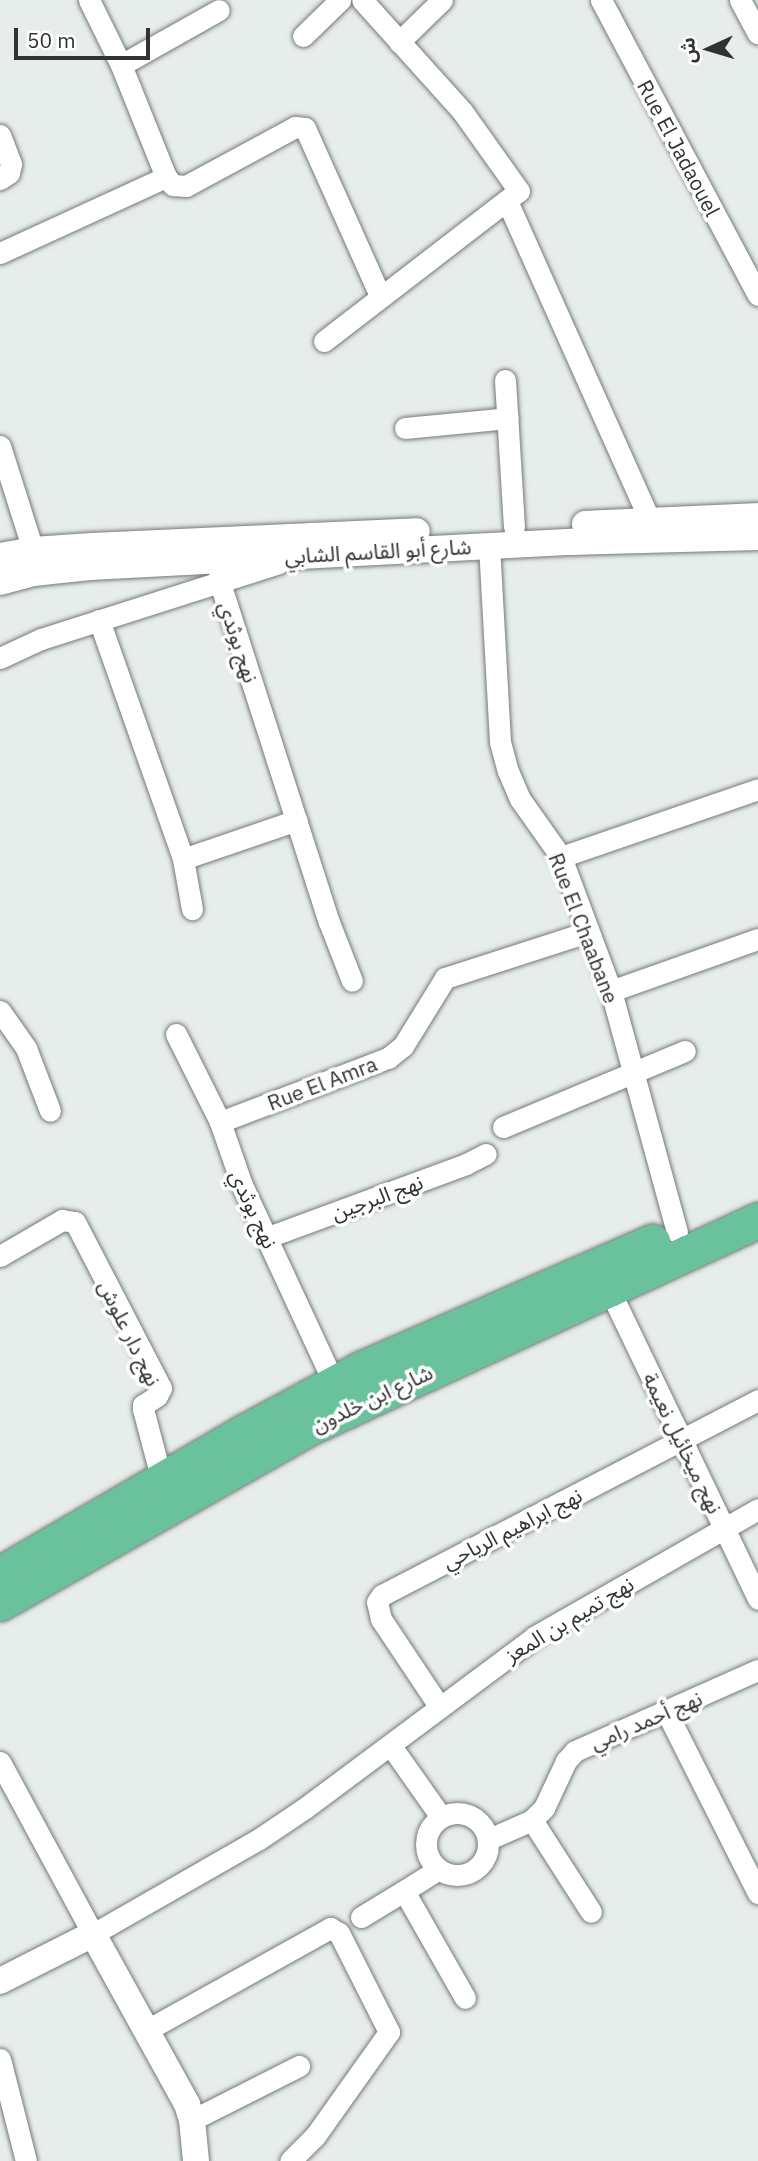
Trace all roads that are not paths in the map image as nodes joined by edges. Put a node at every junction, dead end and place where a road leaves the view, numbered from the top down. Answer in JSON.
{"nodes":[{"id":1,"x":89,"y":0,"type":"edge"},
{"id":2,"x":340,"y":0,"type":"edge"},
{"id":3,"x":362,"y":0,"type":"edge"},
{"id":4,"x":442,"y":0,"type":"edge"},
{"id":5,"x":601,"y":0,"type":"edge"},
{"id":6,"x":740,"y":0,"type":"edge"},
{"id":7,"x":219,"y":10,"type":"dead end"},
{"id":8,"x":758,"y":34,"type":"edge"},
{"id":9,"x":303,"y":36,"type":"dead end"},
{"id":10,"x":400,"y":42,"type":"junction"},
{"id":11,"x":121,"y":65,"type":"junction"},
{"id":12,"x":0,"y":135,"type":"edge"},
{"id":13,"x":166,"y":177,"type":"junction"},
{"id":14,"x":0,"y":178,"type":"edge"},
{"id":15,"x":507,"y":201,"type":"junction"},
{"id":16,"x":0,"y":253,"type":"edge"},
{"id":17,"x":758,"y":295,"type":"edge"},
{"id":18,"x":380,"y":296,"type":"junction"},
{"id":19,"x":324,"y":341,"type":"dead end"},
{"id":20,"x":506,"y":380,"type":"dead end"},
{"id":21,"x":508,"y":418,"type":"junction"},
{"id":22,"x":405,"y":428,"type":"dead end"},
{"id":23,"x":0,"y":446,"type":"edge"},
{"id":24,"x":758,"y":516,"type":"edge"},
{"id":25,"x":514,"y":527,"type":"junction"},
{"id":26,"x":655,"y":530,"type":"junction"},
{"id":27,"x":758,"y":537,"type":"edge"},
{"id":28,"x":489,"y":545,"type":"junction"},
{"id":29,"x":33,"y":550,"type":"junction"},
{"id":30,"x":0,"y":556,"type":"edge"},
{"id":31,"x":219,"y":561,"type":"junction"},
{"id":32,"x":0,"y":582,"type":"edge"},
{"id":33,"x":99,"y":620,"type":"junction"},
{"id":34,"x":0,"y":658,"type":"edge"},
{"id":35,"x":758,"y":789,"type":"edge"},
{"id":36,"x":297,"y":820,"type":"junction"},
{"id":37,"x":561,"y":857,"type":"junction"},
{"id":38,"x":183,"y":859,"type":"junction"},
{"id":39,"x":192,"y":909,"type":"dead end"},
{"id":40,"x":587,"y":932,"type":"junction"},
{"id":41,"x":758,"y":939,"type":"edge"},
{"id":42,"x":352,"y":981,"type":"dead end"},
{"id":43,"x":611,"y":991,"type":"junction"},
{"id":44,"x":0,"y":1011,"type":"edge"},
{"id":45,"x":176,"y":1034,"type":"dead end"},
{"id":46,"x":685,"y":1051,"type":"dead end"},
{"id":47,"x":631,"y":1073,"type":"junction"},
{"id":48,"x":50,"y":1111,"type":"dead end"},
{"id":49,"x":220,"y":1122,"type":"junction"},
{"id":50,"x":503,"y":1127,"type":"dead end"},
{"id":51,"x":486,"y":1154,"type":"dead end"},
{"id":52,"x":758,"y":1196,"type":"edge"},
{"id":53,"x":758,"y":1220,"type":"edge"},
{"id":54,"x":677,"y":1232,"type":"junction"},
{"id":55,"x":268,"y":1237,"type":"junction"},
{"id":56,"x":0,"y":1256,"type":"edge"},
{"id":57,"x":608,"y":1287,"type":"junction"},
{"id":58,"x":334,"y":1383,"type":"junction"},
{"id":59,"x":758,"y":1400,"type":"edge"},
{"id":60,"x":683,"y":1442,"type":"junction"},
{"id":61,"x":162,"y":1481,"type":"junction"},
{"id":62,"x":758,"y":1509,"type":"edge"},
{"id":63,"x":724,"y":1529,"type":"junction"},
{"id":64,"x":1,"y":1579,"type":"edge"},
{"id":65,"x":758,"y":1599,"type":"edge"},
{"id":66,"x":758,"y":1670,"type":"edge"},
{"id":67,"x":439,"y":1706,"type":"junction"},
{"id":68,"x":667,"y":1713,"type":"junction"},
{"id":69,"x":391,"y":1746,"type":"junction"},
{"id":70,"x":0,"y":1762,"type":"edge"},
{"id":71,"x":441,"y":1817,"type":"junction"},
{"id":72,"x":532,"y":1820,"type":"junction"},
{"id":73,"x":489,"y":1839,"type":"junction"},
{"id":74,"x":439,"y":1869,"type":"junction"},
{"id":75,"x":404,"y":1891,"type":"junction"},
{"id":76,"x":758,"y":1894,"type":"edge"},
{"id":77,"x":591,"y":1912,"type":"dead end"},
{"id":78,"x":361,"y":1917,"type":"dead end"},
{"id":79,"x":93,"y":1934,"type":"junction"},
{"id":80,"x":0,"y":1981,"type":"edge"},
{"id":81,"x":465,"y":1998,"type":"dead end"},
{"id":82,"x":147,"y":2030,"type":"junction"},
{"id":83,"x":0,"y":2059,"type":"edge"},
{"id":84,"x":299,"y":2066,"type":"dead end"},
{"id":85,"x":192,"y":2120,"type":"junction"},
{"id":86,"x":26,"y":2161,"type":"edge"},
{"id":87,"x":196,"y":2161,"type":"edge"},
{"id":88,"x":289,"y":2161,"type":"edge"}],
"edges":[{"from":1,"to":11,"type":"street"},
{"from":2,"to":9,"type":"street"},
{"from":3,"to":10,"type":"street"},
{"from":4,"to":10,"type":"street"},
{"from":5,"to":17,"type":"street","name":"Rue El Jadaouel"},
{"from":6,"to":8,"type":"street"},
{"from":7,"to":11,"type":"street"},
{"from":10,"to":15,"type":"street"},
{"from":11,"to":13,"type":"street"},
{"from":12,"to":14,"type":"street"},
{"from":13,"to":16,"type":"street"},
{"from":13,"to":18,"type":"street"},
{"from":15,"to":18,"type":"street"},
{"from":15,"to":26,"type":"street"},
{"from":18,"to":19,"type":"street"},
{"from":20,"to":21,"type":"street"},
{"from":21,"to":22,"type":"street"},
{"from":21,"to":25,"type":"street"},
{"from":23,"to":29,"type":"street"},
{"from":24,"to":26,"type":"street","name":"شارع أبو القاسم الشابي"},
{"from":25,"to":26,"type":"street","name":"شارع أبو القاسم الشابي"},
{"from":25,"to":31,"type":"street","name":"شارع أبو القاسم الشابي"},
{"from":26,"to":27,"type":"street","name":"شارع أبو القاسم الشابي"},
{"from":26,"to":28,"type":"street","name":"شارع أبو القاسم الشابي"},
{"from":28,"to":31,"type":"street","name":"شارع أبو القاسم الشابي"},
{"from":28,"to":37,"type":"street","name":"Rue El Chaabane"},
{"from":29,"to":30,"type":"street","name":"شارع أبو القاسم الشابي"},
{"from":29,"to":31,"type":"street","name":"شارع أبو القاسم الشابي"},
{"from":31,"to":32,"type":"street","name":"شارع أبو القاسم الشابي"},
{"from":31,"to":33,"type":"street","name":"نهج بوثدي"},
{"from":31,"to":36,"type":"street","name":"نهج بوثدي"},
{"from":33,"to":34,"type":"street","name":"نهج بوثدي"},
{"from":33,"to":38,"type":"street"},
{"from":35,"to":37,"type":"street"},
{"from":36,"to":38,"type":"street"},
{"from":36,"to":42,"type":"street","name":"نهج بوثدي"},
{"from":37,"to":40,"type":"street","name":"Rue El Chaabane"},
{"from":38,"to":39,"type":"street"},
{"from":40,"to":43,"type":"street","name":"Rue El Chaabane"},
{"from":40,"to":49,"type":"street","name":"Rue El Amra"},
{"from":41,"to":43,"type":"street"},
{"from":43,"to":47,"type":"street","name":"Rue El Chaabane"},
{"from":44,"to":48,"type":"street"},
{"from":45,"to":49,"type":"street","name":"نهج بوثدي"},
{"from":46,"to":47,"type":"street"},
{"from":47,"to":50,"type":"street"},
{"from":47,"to":54,"type":"street","name":"Rue El Chaabane"},
{"from":49,"to":55,"type":"street","name":"نهج بوثدي"},
{"from":51,"to":55,"type":"street","name":"نهج البرجين"},
{"from":52,"to":54,"type":"highway","name":"شارع ابن خلدون"},
{"from":53,"to":57,"type":"highway","name":"شارع ابن خلدون"},
{"from":54,"to":58,"type":"highway","name":"شارع ابن خلدون"},
{"from":55,"to":58,"type":"street","name":"نهج بوثدي"},
{"from":56,"to":61,"type":"street","name":"نهج دار علوش"},
{"from":57,"to":60,"type":"street","name":"نهج ميخائيل نعيمة"},
{"from":57,"to":64,"type":"highway","name":"شارع ابن خلدون"},
{"from":58,"to":61,"type":"highway","name":"شارع ابن خلدون"},
{"from":59,"to":60,"type":"street","name":"نهج ابراهيم الرياحي"},
{"from":60,"to":63,"type":"street","name":"نهج ميخائيل نعيمة"},
{"from":60,"to":67,"type":"street","name":"نهج ابراهيم الرياحي"},
{"from":61,"to":64,"type":"highway","name":"شارع ابن خلدون"},
{"from":62,"to":63,"type":"street","name":"نهج تميم بن المعز"},
{"from":63,"to":65,"type":"street","name":"نهج ميخائيل نعيمة"},
{"from":63,"to":67,"type":"street","name":"نهج تميم بن المعز"},
{"from":66,"to":68,"type":"street","name":"نهج أحمد رامي"},
{"from":67,"to":69,"type":"street","name":"نهج تميم بن المعز"},
{"from":68,"to":72,"type":"street","name":"نهج أحمد رامي"},
{"from":68,"to":76,"type":"street"},
{"from":69,"to":71,"type":"street"},
{"from":69,"to":79,"type":"street","name":"نهج تميم بن المعز"},
{"from":70,"to":79,"type":"street"},
{"from":71,"to":73,"type":"street"},
{"from":71,"to":74,"type":"street"},
{"from":72,"to":73,"type":"street"},
{"from":72,"to":77,"type":"street"},
{"from":73,"to":74,"type":"street"},
{"from":74,"to":75,"type":"street"},
{"from":75,"to":78,"type":"street"},
{"from":75,"to":81,"type":"street"},
{"from":79,"to":80,"type":"street"},
{"from":79,"to":82,"type":"street"},
{"from":82,"to":85,"type":"street"},
{"from":82,"to":88,"type":"street"},
{"from":83,"to":86,"type":"street"},
{"from":84,"to":85,"type":"street"},
{"from":85,"to":87,"type":"street"}]}
